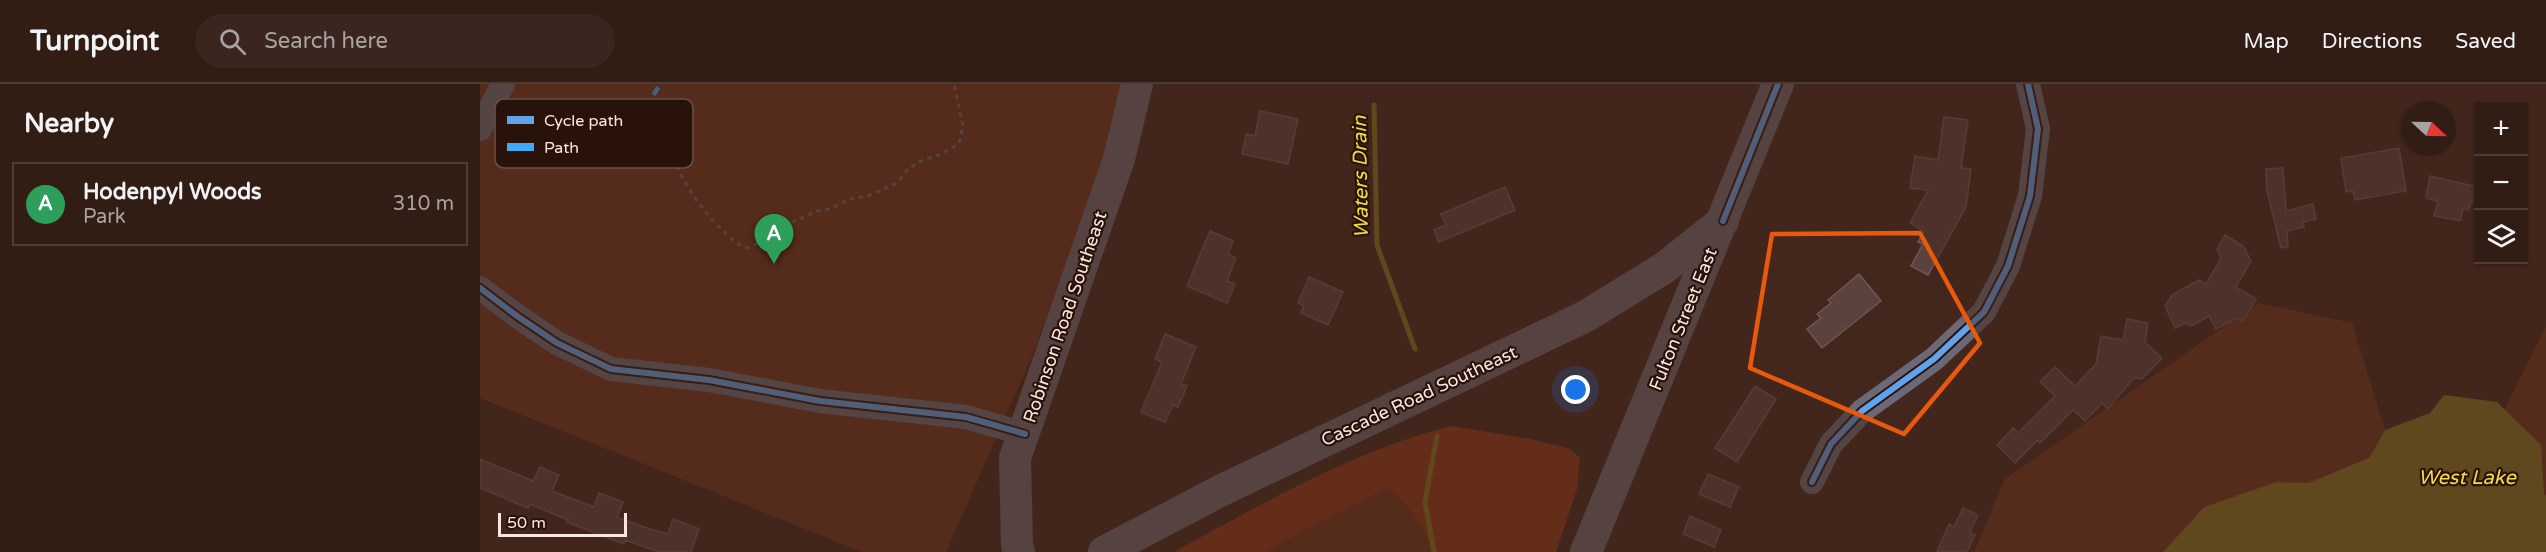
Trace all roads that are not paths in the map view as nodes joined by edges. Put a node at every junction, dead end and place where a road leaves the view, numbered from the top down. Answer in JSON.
{"nodes":[{"id":1,"x":503,"y":84,"type":"edge"},
{"id":2,"x":1137,"y":84,"type":"edge"},
{"id":3,"x":1778,"y":84,"type":"edge"},
{"id":4,"x":2028,"y":84,"type":"edge"},
{"id":5,"x":495,"y":99,"type":"edge"},
{"id":6,"x":495,"y":100,"type":"edge"},
{"id":7,"x":480,"y":129,"type":"edge"},
{"id":8,"x":1723,"y":221,"type":"junction"},
{"id":9,"x":480,"y":288,"type":"edge"},
{"id":10,"x":1024,"y":434,"type":"junction"},
{"id":11,"x":1812,"y":482,"type":"dead end"},
{"id":12,"x":1019,"y":552,"type":"edge"},
{"id":13,"x":1104,"y":552,"type":"edge"},
{"id":14,"x":1586,"y":552,"type":"edge"}],
"edges":[{"from":1,"to":5,"type":"street"},
{"from":2,"to":10,"type":"main road","name":"Robinson Road Southeast"},
{"from":3,"to":8,"type":"main road","name":"Fulton Street East"},
{"from":4,"to":11,"type":"street"},
{"from":6,"to":7,"type":"street"},
{"from":8,"to":13,"type":"main road","name":"Cascade Road Southeast"},
{"from":8,"to":14,"type":"main road","name":"Fulton Street East"},
{"from":9,"to":10,"type":"street"},
{"from":10,"to":12,"type":"main road","name":"Robinson Road Southeast"}]}
